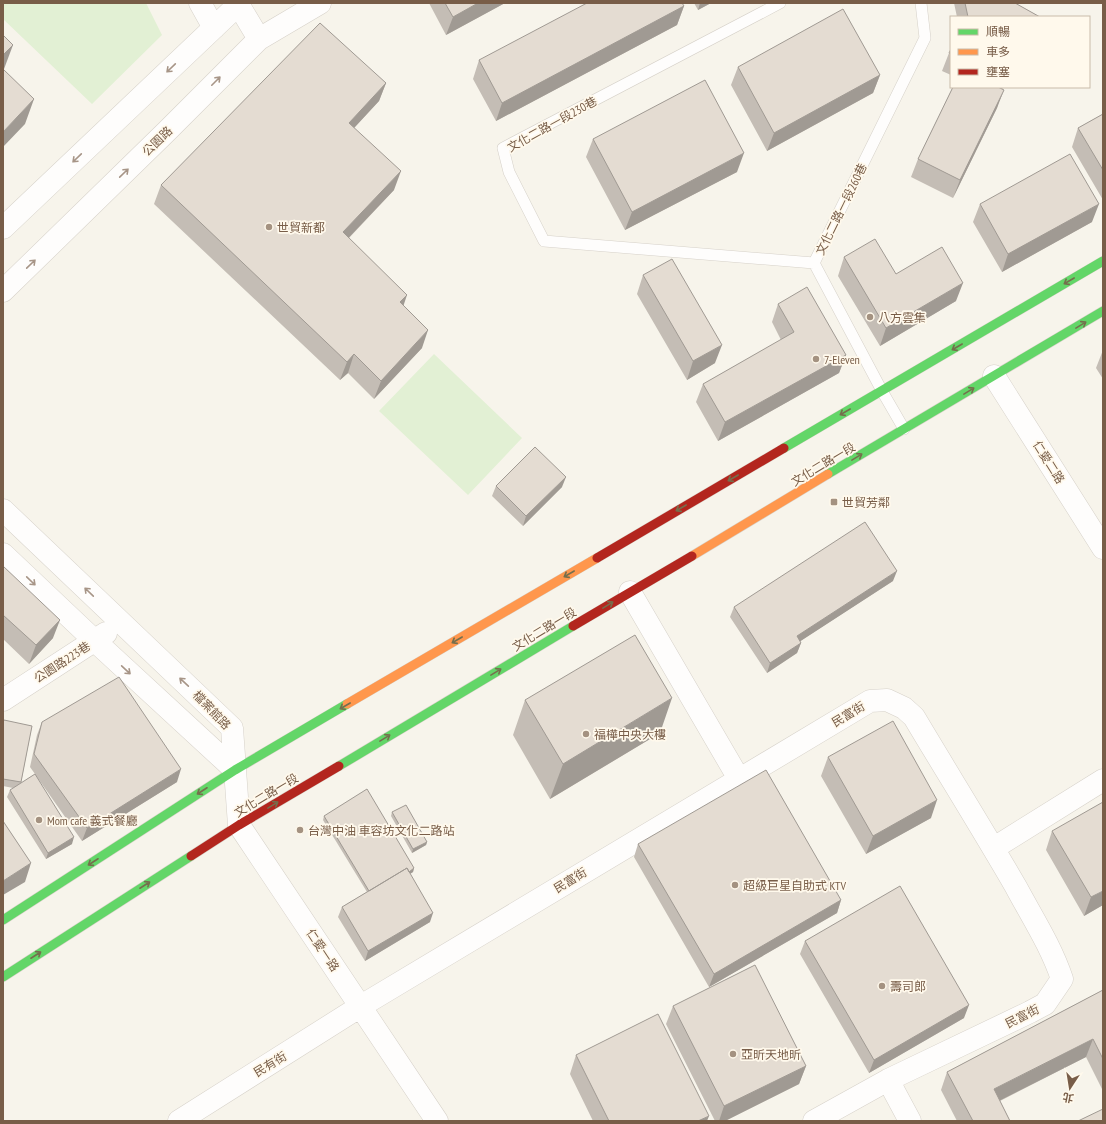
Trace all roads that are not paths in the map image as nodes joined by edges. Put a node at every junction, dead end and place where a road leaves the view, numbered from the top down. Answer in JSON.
{"nodes":[{"id":1,"x":200,"y":3,"type":"edge"},
{"id":2,"x":320,"y":3,"type":"edge"},
{"id":3,"x":780,"y":3,"type":"edge"},
{"id":4,"x":921,"y":3,"type":"edge"},
{"id":5,"x":239,"y":4,"type":"edge"},
{"id":6,"x":214,"y":28,"type":"junction"},
{"id":7,"x":259,"y":38,"type":"junction"},
{"id":8,"x":3,"y":228,"type":"edge"},
{"id":9,"x":1103,"y":261,"type":"edge"},
{"id":10,"x":814,"y":263,"type":"junction"},
{"id":11,"x":3,"y":291,"type":"edge"},
{"id":12,"x":1103,"y":311,"type":"edge"},
{"id":13,"x":994,"y":376,"type":"junction"},
{"id":14,"x":882,"y":391,"type":"junction"},
{"id":15,"x":904,"y":430,"type":"junction"},
{"id":16,"x":3,"y":510,"type":"edge"},
{"id":17,"x":1103,"y":548,"type":"edge"},
{"id":18,"x":3,"y":554,"type":"edge"},
{"id":19,"x":630,"y":592,"type":"junction"},
{"id":20,"x":120,"y":622,"type":"junction"},
{"id":21,"x":95,"y":641,"type":"junction"},
{"id":22,"x":3,"y":700,"type":"edge"},
{"id":23,"x":235,"y":770,"type":"junction"},
{"id":24,"x":739,"y":779,"type":"junction"},
{"id":25,"x":1103,"y":780,"type":"edge"},
{"id":26,"x":239,"y":825,"type":"junction"},
{"id":27,"x":994,"y":848,"type":"junction"},
{"id":28,"x":3,"y":920,"type":"edge"},
{"id":29,"x":3,"y":976,"type":"edge"},
{"id":30,"x":361,"y":1006,"type":"junction"},
{"id":31,"x":888,"y":1080,"type":"junction"},
{"id":32,"x":179,"y":1121,"type":"edge"},
{"id":33,"x":437,"y":1121,"type":"edge"},
{"id":34,"x":814,"y":1121,"type":"edge"},
{"id":35,"x":910,"y":1121,"type":"edge"}],
"edges":[{"from":1,"to":6,"type":"street"},
{"from":2,"to":7,"type":"street","name":"公園路"},
{"from":3,"to":10,"type":"lane","name":"文化二路一段230巷"},
{"from":4,"to":10,"type":"lane","name":"文化二路一段260巷"},
{"from":5,"to":6,"type":"street"},
{"from":5,"to":7,"type":"street"},
{"from":6,"to":8,"type":"street","one_way":true},
{"from":11,"to":7,"type":"street","name":"公園路","one_way":true},
{"from":9,"to":14,"type":"street","one_way":true},
{"from":10,"to":14,"type":"lane","name":"文化二路一段260巷"},
{"from":13,"to":12,"type":"street","name":"文化二路一段","one_way":true},
{"from":15,"to":13,"type":"street","name":"文化二路一段","one_way":true},
{"from":13,"to":17,"type":"street","name":"仁愛二路"},
{"from":14,"to":15,"type":"lane","name":"文化二路一段260巷"},
{"from":14,"to":23,"type":"street","one_way":true},
{"from":19,"to":15,"type":"street","name":"文化二路一段","one_way":true},
{"from":20,"to":16,"type":"street","name":"檔案館路","one_way":true},
{"from":18,"to":21,"type":"street","one_way":true},
{"from":19,"to":24,"type":"street"},
{"from":26,"to":19,"type":"street","name":"文化二路一段","one_way":true},
{"from":20,"to":21,"type":"street","name":"公園路223巷"},
{"from":23,"to":20,"type":"street","name":"檔案館路","one_way":true},
{"from":21,"to":22,"type":"street","name":"公園路223巷"},
{"from":21,"to":23,"type":"street","one_way":true},
{"from":23,"to":26,"type":"street","name":"仁愛一路"},
{"from":23,"to":28,"type":"street","one_way":true},
{"from":24,"to":27,"type":"street","name":"民富街"},
{"from":24,"to":30,"type":"street","name":"民富街"},
{"from":25,"to":27,"type":"street"},
{"from":29,"to":26,"type":"street","name":"文化二路一段","one_way":true},
{"from":26,"to":30,"type":"street","name":"仁愛一路"},
{"from":27,"to":31,"type":"street","name":"民富街"},
{"from":30,"to":32,"type":"street","name":"民有街"},
{"from":30,"to":33,"type":"street","name":"仁愛一路"},
{"from":31,"to":34,"type":"street","name":"民富街"},
{"from":31,"to":35,"type":"street"}]}
